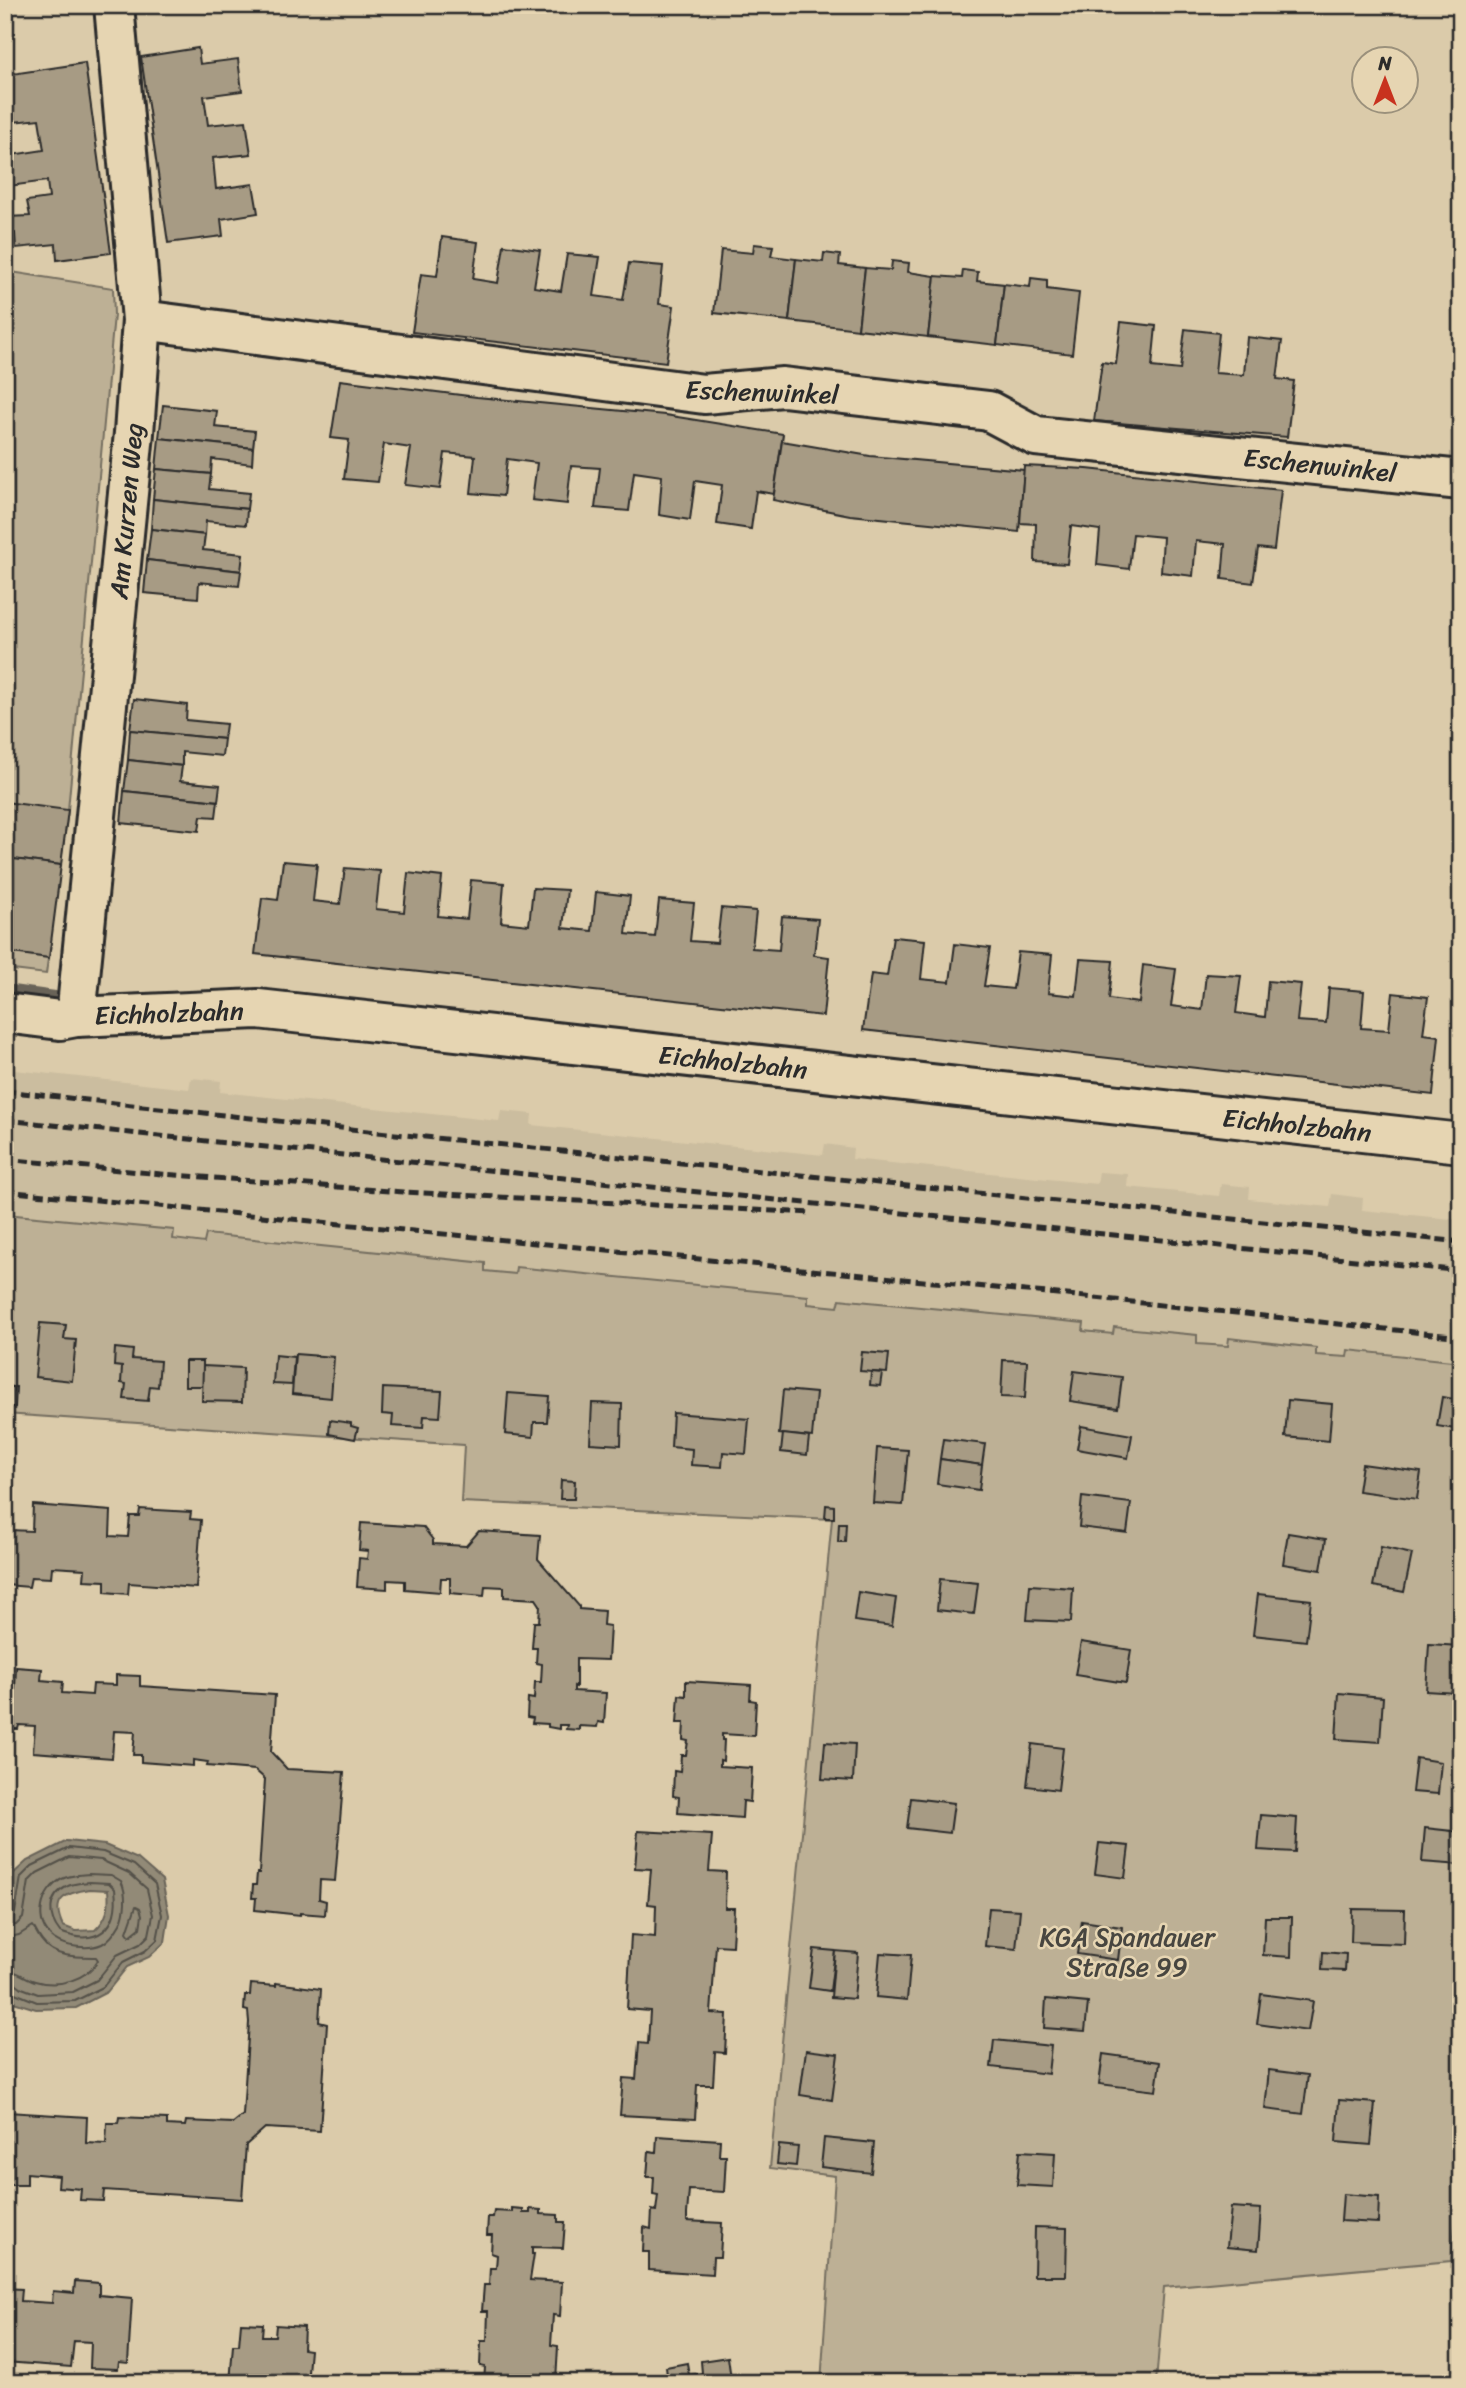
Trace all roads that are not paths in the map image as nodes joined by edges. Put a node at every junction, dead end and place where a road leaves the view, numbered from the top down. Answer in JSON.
{"nodes":[{"id":1,"x":114,"y":5,"type":"edge"},
{"id":2,"x":142,"y":320,"type":"junction"},
{"id":3,"x":1461,"y":480,"type":"edge"},
{"id":4,"x":5,"y":1013,"type":"edge"},
{"id":5,"x":76,"y":1017,"type":"junction"},
{"id":6,"x":1461,"y":1143,"type":"edge"}],
"edges":[{"from":1,"to":2,"type":"street","name":"Am Kurzen Weg"},
{"from":2,"to":3,"type":"street","name":"Eschenwinkel"},
{"from":2,"to":5,"type":"street","name":"Am Kurzen Weg"},
{"from":4,"to":5,"type":"street","name":"Eichholzbahn"},
{"from":5,"to":6,"type":"street","name":"Eichholzbahn"}]}
